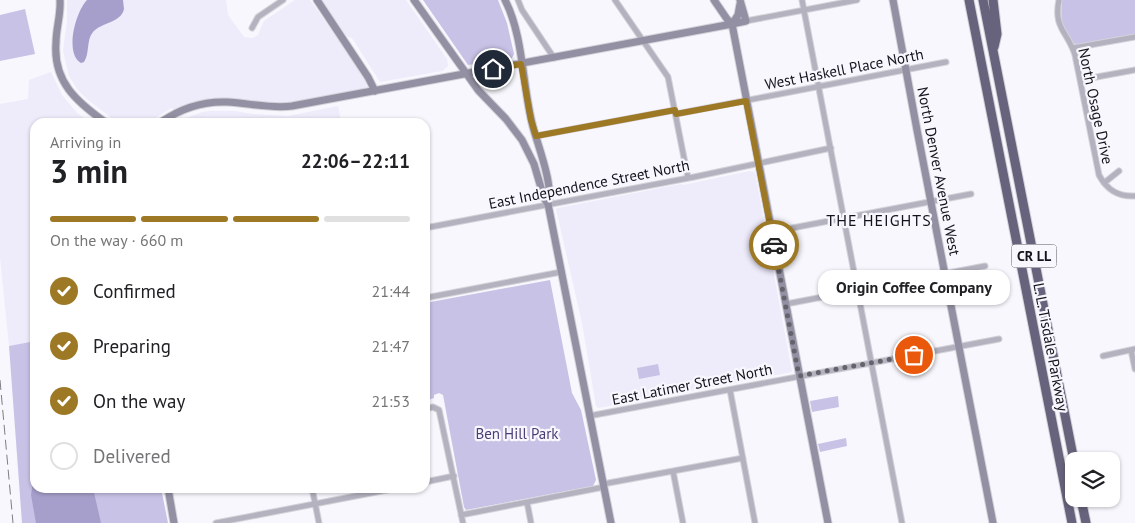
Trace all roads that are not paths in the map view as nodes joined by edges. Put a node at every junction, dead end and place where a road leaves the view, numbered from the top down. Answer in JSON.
{"nodes":[{"id":1,"x":60,"y":0,"type":"edge"},
{"id":2,"x":283,"y":0,"type":"edge"},
{"id":3,"x":317,"y":0,"type":"edge"},
{"id":4,"x":414,"y":0,"type":"edge"},
{"id":5,"x":505,"y":0,"type":"edge"},
{"id":6,"x":614,"y":0,"type":"edge"},
{"id":7,"x":714,"y":0,"type":"edge"},
{"id":8,"x":740,"y":0,"type":"edge"},
{"id":9,"x":802,"y":0,"type":"edge"},
{"id":10,"x":857,"y":0,"type":"edge"},
{"id":11,"x":893,"y":0,"type":"edge"},
{"id":12,"x":968,"y":0,"type":"edge"},
{"id":13,"x":983,"y":0,"type":"edge"},
{"id":14,"x":992,"y":0,"type":"edge"},
{"id":15,"x":1059,"y":0,"type":"edge"},
{"id":16,"x":518,"y":1,"type":"edge"},
{"id":17,"x":804,"y":10,"type":"junction"},
{"id":18,"x":746,"y":21,"type":"junction"},
{"id":19,"x":732,"y":24,"type":"junction"},
{"id":20,"x":252,"y":28,"type":"dead end"},
{"id":21,"x":1135,"y":36,"type":"edge"},
{"id":22,"x":643,"y":41,"type":"junction"},
{"id":23,"x":1073,"y":48,"type":"junction"},
{"id":24,"x":993,"y":50,"type":"junction"},
{"id":25,"x":554,"y":58,"type":"junction"},
{"id":26,"x":946,"y":62,"type":"dead end"},
{"id":27,"x":521,"y":64,"type":"junction"},
{"id":28,"x":906,"y":70,"type":"junction"},
{"id":29,"x":1135,"y":70,"type":"edge"},
{"id":30,"x":466,"y":74,"type":"junction"},
{"id":31,"x":1080,"y":80,"type":"junction"},
{"id":32,"x":819,"y":87,"type":"junction"},
{"id":33,"x":375,"y":91,"type":"junction"},
{"id":34,"x":746,"y":101,"type":"junction"},
{"id":35,"x":676,"y":112,"type":"junction"},
{"id":36,"x":100,"y":118,"type":"edge"},
{"id":37,"x":169,"y":118,"type":"edge"},
{"id":38,"x":536,"y":136,"type":"junction"},
{"id":39,"x":831,"y":148,"type":"junction"},
{"id":40,"x":758,"y":163,"type":"junction"},
{"id":41,"x":1119,"y":171,"type":"dead end"},
{"id":42,"x":688,"y":178,"type":"junction"},
{"id":43,"x":1106,"y":185,"type":"junction"},
{"id":44,"x":971,"y":194,"type":"dead end"},
{"id":45,"x":1135,"y":196,"type":"edge"},
{"id":46,"x":930,"y":202,"type":"junction"},
{"id":47,"x":548,"y":204,"type":"junction"},
{"id":48,"x":844,"y":218,"type":"junction"},
{"id":49,"x":430,"y":227,"type":"edge"},
{"id":50,"x":771,"y":232,"type":"junction"},
{"id":51,"x":985,"y":266,"type":"dead end"},
{"id":52,"x":561,"y":272,"type":"junction"},
{"id":53,"x":944,"y":274,"type":"junction"},
{"id":54,"x":858,"y":290,"type":"junction"},
{"id":55,"x":430,"y":297,"type":"edge"},
{"id":56,"x":786,"y":304,"type":"junction"},
{"id":57,"x":999,"y":339,"type":"dead end"},
{"id":58,"x":958,"y":346,"type":"junction"},
{"id":59,"x":1133,"y":349,"type":"edge"},
{"id":60,"x":1104,"y":356,"type":"dead end"},
{"id":61,"x":871,"y":363,"type":"junction"},
{"id":62,"x":1135,"y":369,"type":"edge"},
{"id":63,"x":799,"y":376,"type":"junction"},
{"id":64,"x":730,"y":390,"type":"junction"},
{"id":65,"x":430,"y":409,"type":"edge"},
{"id":66,"x":589,"y":416,"type":"junction"},
{"id":67,"x":1072,"y":452,"type":"edge"},
{"id":68,"x":743,"y":458,"type":"junction"},
{"id":69,"x":673,"y":471,"type":"junction"},
{"id":70,"x":454,"y":476,"type":"junction"},
{"id":71,"x":430,"y":481,"type":"edge"},
{"id":72,"x":604,"y":486,"type":"junction"},
{"id":73,"x":169,"y":493,"type":"edge"},
{"id":74,"x":313,"y":493,"type":"edge"},
{"id":75,"x":371,"y":493,"type":"edge"},
{"id":76,"x":527,"y":502,"type":"junction"},
{"id":77,"x":315,"y":504,"type":"junction"},
{"id":78,"x":1083,"y":507,"type":"edge"},
{"id":79,"x":461,"y":515,"type":"junction"},
{"id":80,"x":174,"y":523,"type":"edge"},
{"id":81,"x":216,"y":523,"type":"edge"},
{"id":82,"x":319,"y":523,"type":"edge"},
{"id":83,"x":462,"y":523,"type":"edge"},
{"id":84,"x":531,"y":523,"type":"edge"},
{"id":85,"x":611,"y":523,"type":"edge"},
{"id":86,"x":683,"y":523,"type":"edge"},
{"id":87,"x":755,"y":523,"type":"edge"},
{"id":88,"x":828,"y":523,"type":"edge"},
{"id":89,"x":902,"y":523,"type":"edge"},
{"id":90,"x":993,"y":523,"type":"edge"},
{"id":91,"x":1072,"y":523,"type":"edge"},
{"id":92,"x":1086,"y":523,"type":"edge"}],
"edges":[{"from":1,"to":36,"type":"street"},
{"from":2,"to":20,"type":"street"},
{"from":3,"to":33,"type":"street"},
{"from":4,"to":30,"type":"street"},
{"from":5,"to":27,"type":"street"},
{"from":6,"to":22,"type":"street"},
{"from":7,"to":19,"type":"street"},
{"from":8,"to":18,"type":"street"},
{"from":8,"to":19,"type":"street"},
{"from":9,"to":17,"type":"street"},
{"from":10,"to":17,"type":"street"},
{"from":11,"to":28,"type":"street","name":"North Denver Avenue West"},
{"from":12,"to":91,"type":"highway","name":"L. L. Tisdale Parkway","number":"CR LL"},
{"from":13,"to":24,"type":"highway","name":"L. L. Tisdale Parkway","number":"CR LL"},
{"from":14,"to":24,"type":"highway"},
{"from":15,"to":23,"type":"street","name":"North Osage Drive"},
{"from":16,"to":25,"type":"street"},
{"from":17,"to":18,"type":"street"},
{"from":17,"to":32,"type":"street"},
{"from":18,"to":19,"type":"street"},
{"from":19,"to":22,"type":"street"},
{"from":19,"to":34,"type":"street"},
{"from":21,"to":23,"type":"street"},
{"from":22,"to":25,"type":"street"},
{"from":22,"to":35,"type":"street"},
{"from":23,"to":31,"type":"street","name":"North Osage Drive"},
{"from":24,"to":67,"type":"highway","name":"L. L. Tisdale Parkway","number":"CR LL"},
{"from":25,"to":27,"type":"street"},
{"from":26,"to":28,"type":"street","name":"West Haskell Place North"},
{"from":27,"to":30,"type":"street"},
{"from":27,"to":38,"type":"street"},
{"from":28,"to":32,"type":"street","name":"West Haskell Place North"},
{"from":28,"to":46,"type":"street","name":"North Denver Avenue West"},
{"from":29,"to":31,"type":"street"},
{"from":30,"to":33,"type":"street"},
{"from":30,"to":47,"type":"street"},
{"from":31,"to":43,"type":"street","name":"North Osage Drive"},
{"from":32,"to":34,"type":"street","name":"West Haskell Place North"},
{"from":32,"to":39,"type":"street"},
{"from":33,"to":37,"type":"street"},
{"from":34,"to":35,"type":"street","name":"West Haskell Place North"},
{"from":34,"to":40,"type":"street"},
{"from":35,"to":38,"type":"street","name":"West Haskell Place North"},
{"from":35,"to":42,"type":"street"},
{"from":38,"to":47,"type":"street"},
{"from":39,"to":40,"type":"street","name":"East Independence Street North"},
{"from":39,"to":48,"type":"street"},
{"from":40,"to":42,"type":"street","name":"East Independence Street North"},
{"from":40,"to":50,"type":"street"},
{"from":41,"to":43,"type":"street"},
{"from":42,"to":47,"type":"street","name":"East Independence Street North"},
{"from":43,"to":45,"type":"street"},
{"from":44,"to":46,"type":"street"},
{"from":46,"to":48,"type":"street"},
{"from":46,"to":53,"type":"street","name":"North Denver Avenue West"},
{"from":47,"to":49,"type":"street","name":"East Independence Street North"},
{"from":47,"to":52,"type":"street"},
{"from":48,"to":50,"type":"street"},
{"from":48,"to":54,"type":"street"},
{"from":50,"to":56,"type":"street"},
{"from":51,"to":53,"type":"street"},
{"from":52,"to":55,"type":"street"},
{"from":52,"to":66,"type":"street"},
{"from":53,"to":54,"type":"street"},
{"from":53,"to":58,"type":"street","name":"North Denver Avenue West"},
{"from":54,"to":56,"type":"street"},
{"from":54,"to":61,"type":"street"},
{"from":56,"to":63,"type":"street"},
{"from":57,"to":58,"type":"street","name":"East Latimer Street North"},
{"from":58,"to":61,"type":"street","name":"East Latimer Street North"},
{"from":58,"to":90,"type":"street","name":"North Denver Avenue West"},
{"from":59,"to":60,"type":"street"},
{"from":59,"to":62,"type":"street"},
{"from":61,"to":63,"type":"street","name":"East Latimer Street North"},
{"from":61,"to":89,"type":"street"},
{"from":63,"to":64,"type":"street","name":"East Latimer Street North"},
{"from":63,"to":88,"type":"street"},
{"from":64,"to":66,"type":"street","name":"East Latimer Street North"},
{"from":64,"to":68,"type":"street"},
{"from":65,"to":70,"type":"street"},
{"from":66,"to":72,"type":"street"},
{"from":68,"to":69,"type":"street"},
{"from":68,"to":87,"type":"street"},
{"from":69,"to":72,"type":"street"},
{"from":69,"to":86,"type":"street"},
{"from":70,"to":71,"type":"street"},
{"from":70,"to":79,"type":"street"},
{"from":72,"to":76,"type":"street"},
{"from":72,"to":85,"type":"street"},
{"from":73,"to":80,"type":"street"},
{"from":74,"to":77,"type":"street"},
{"from":75,"to":77,"type":"street"},
{"from":76,"to":79,"type":"street"},
{"from":76,"to":84,"type":"street"},
{"from":77,"to":81,"type":"street"},
{"from":77,"to":82,"type":"street"},
{"from":78,"to":92,"type":"highway"},
{"from":79,"to":83,"type":"street"}]}
